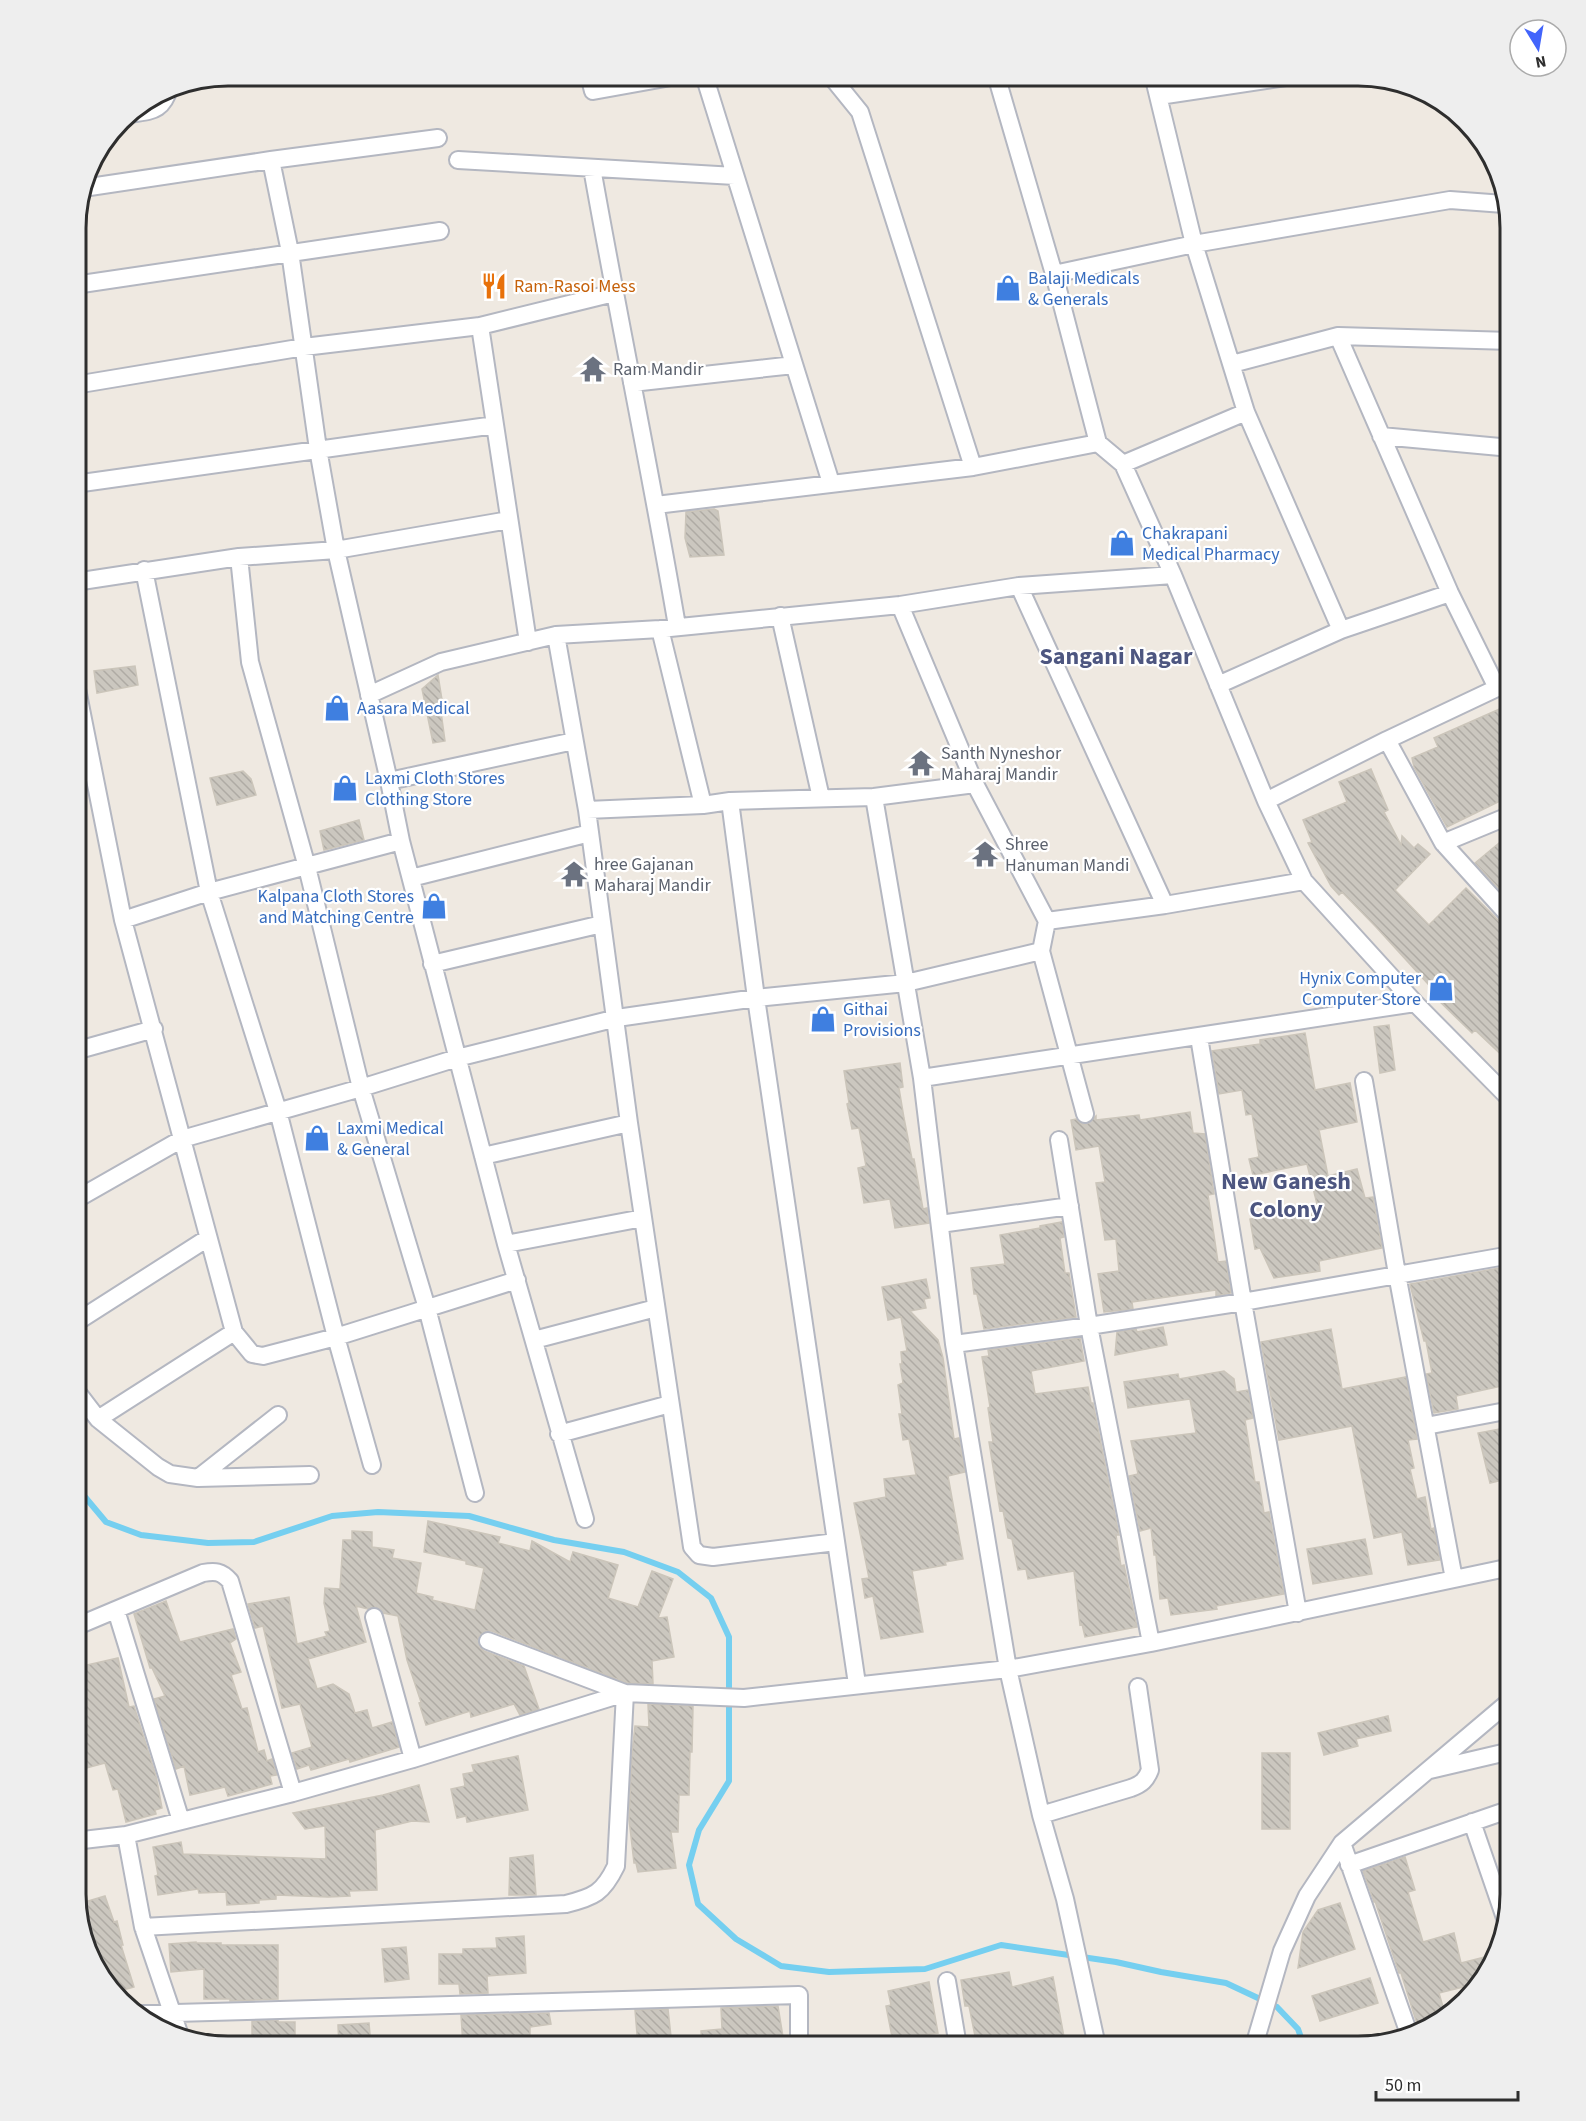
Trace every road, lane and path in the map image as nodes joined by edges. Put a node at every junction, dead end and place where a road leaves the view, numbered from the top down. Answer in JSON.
{"nodes":[{"id":1,"x":592,"y":85,"type":"edge"},
{"id":2,"x":624,"y":85,"type":"edge"},
{"id":3,"x":707,"y":85,"type":"edge"},
{"id":4,"x":839,"y":86,"type":"edge"},
{"id":5,"x":999,"y":86,"type":"edge"},
{"id":6,"x":1156,"y":86,"type":"edge"},
{"id":7,"x":1226,"y":86,"type":"edge"},
{"id":8,"x":1159,"y":96,"type":"junction"},
{"id":9,"x":166,"y":99,"type":"edge"},
{"id":10,"x":145,"y":111,"type":"edge"},
{"id":11,"x":438,"y":138,"type":"dead end"},
{"id":12,"x":271,"y":160,"type":"junction"},
{"id":13,"x":458,"y":160,"type":"dead end"},
{"id":14,"x":592,"y":168,"type":"junction"},
{"id":15,"x":735,"y":176,"type":"junction"},
{"id":16,"x":91,"y":187,"type":"edge"},
{"id":17,"x":1498,"y":204,"type":"edge"},
{"id":18,"x":440,"y":231,"type":"dead end"},
{"id":19,"x":1194,"y":244,"type":"junction"},
{"id":20,"x":290,"y":252,"type":"junction"},
{"id":21,"x":1054,"y":274,"type":"junction"},
{"id":22,"x":86,"y":283,"type":"edge"},
{"id":23,"x":614,"y":293,"type":"junction"},
{"id":24,"x":480,"y":326,"type":"junction"},
{"id":25,"x":1338,"y":336,"type":"junction"},
{"id":26,"x":1500,"y":341,"type":"edge"},
{"id":27,"x":304,"y":347,"type":"junction"},
{"id":28,"x":1232,"y":364,"type":"junction"},
{"id":29,"x":794,"y":365,"type":"junction"},
{"id":30,"x":86,"y":383,"type":"edge"},
{"id":31,"x":632,"y":383,"type":"junction"},
{"id":32,"x":1246,"y":412,"type":"junction"},
{"id":33,"x":495,"y":425,"type":"junction"},
{"id":34,"x":1381,"y":436,"type":"junction"},
{"id":35,"x":1098,"y":443,"type":"junction"},
{"id":36,"x":1500,"y":447,"type":"edge"},
{"id":37,"x":318,"y":449,"type":"junction"},
{"id":38,"x":1123,"y":464,"type":"junction"},
{"id":39,"x":973,"y":467,"type":"junction"},
{"id":40,"x":86,"y":482,"type":"edge"},
{"id":41,"x":831,"y":483,"type":"junction"},
{"id":42,"x":656,"y":505,"type":"junction"},
{"id":43,"x":509,"y":520,"type":"junction"},
{"id":44,"x":336,"y":550,"type":"junction"},
{"id":45,"x":238,"y":556,"type":"junction"},
{"id":46,"x":144,"y":570,"type":"junction"},
{"id":47,"x":1173,"y":575,"type":"junction"},
{"id":48,"x":86,"y":580,"type":"edge"},
{"id":49,"x":1019,"y":586,"type":"junction"},
{"id":50,"x":1450,"y":593,"type":"junction"},
{"id":51,"x":900,"y":605,"type":"junction"},
{"id":52,"x":780,"y":616,"type":"junction"},
{"id":53,"x":668,"y":628,"type":"junction"},
{"id":54,"x":1341,"y":630,"type":"junction"},
{"id":55,"x":556,"y":635,"type":"junction"},
{"id":56,"x":528,"y":642,"type":"junction"},
{"id":57,"x":1500,"y":679,"type":"edge"},
{"id":58,"x":1218,"y":685,"type":"junction"},
{"id":59,"x":1500,"y":688,"type":"edge"},
{"id":60,"x":369,"y":694,"type":"junction"},
{"id":61,"x":86,"y":733,"type":"edge"},
{"id":62,"x":1386,"y":740,"type":"junction"},
{"id":63,"x":574,"y":741,"type":"junction"},
{"id":64,"x":389,"y":781,"type":"junction"},
{"id":65,"x":975,"y":784,"type":"junction"},
{"id":66,"x":874,"y":796,"type":"junction"},
{"id":67,"x":821,"y":798,"type":"junction"},
{"id":68,"x":730,"y":801,"type":"junction"},
{"id":69,"x":1266,"y":801,"type":"junction"},
{"id":70,"x":703,"y":805,"type":"junction"},
{"id":71,"x":587,"y":810,"type":"junction"},
{"id":72,"x":1500,"y":820,"type":"edge"},
{"id":73,"x":590,"y":833,"type":"junction"},
{"id":74,"x":401,"y":841,"type":"junction"},
{"id":75,"x":1443,"y":843,"type":"junction"},
{"id":76,"x":307,"y":867,"type":"junction"},
{"id":77,"x":411,"y":878,"type":"junction"},
{"id":78,"x":1304,"y":881,"type":"junction"},
{"id":79,"x":209,"y":892,"type":"junction"},
{"id":80,"x":1165,"y":905,"type":"junction"},
{"id":81,"x":1500,"y":906,"type":"edge"},
{"id":82,"x":123,"y":920,"type":"junction"},
{"id":83,"x":1047,"y":921,"type":"junction"},
{"id":84,"x":602,"y":924,"type":"junction"},
{"id":85,"x":1041,"y":951,"type":"junction"},
{"id":86,"x":432,"y":964,"type":"junction"},
{"id":87,"x":906,"y":983,"type":"junction"},
{"id":88,"x":756,"y":998,"type":"junction"},
{"id":89,"x":1415,"y":1003,"type":"junction"},
{"id":90,"x":616,"y":1018,"type":"junction"},
{"id":91,"x":154,"y":1029,"type":"junction"},
{"id":92,"x":1199,"y":1037,"type":"junction"},
{"id":93,"x":86,"y":1048,"type":"edge"},
{"id":94,"x":1071,"y":1057,"type":"junction"},
{"id":95,"x":457,"y":1058,"type":"junction"},
{"id":96,"x":922,"y":1078,"type":"junction"},
{"id":97,"x":1364,"y":1081,"type":"dead end"},
{"id":98,"x":361,"y":1088,"type":"junction"},
{"id":99,"x":1500,"y":1089,"type":"edge"},
{"id":100,"x":278,"y":1111,"type":"junction"},
{"id":101,"x":1085,"y":1113,"type":"dead end"},
{"id":102,"x":629,"y":1123,"type":"junction"},
{"id":103,"x":182,"y":1139,"type":"junction"},
{"id":104,"x":1059,"y":1140,"type":"dead end"},
{"id":105,"x":483,"y":1156,"type":"junction"},
{"id":106,"x":85,"y":1194,"type":"edge"},
{"id":107,"x":1070,"y":1206,"type":"junction"},
{"id":108,"x":643,"y":1218,"type":"junction"},
{"id":109,"x":940,"y":1224,"type":"junction"},
{"id":110,"x":208,"y":1238,"type":"junction"},
{"id":111,"x":506,"y":1244,"type":"junction"},
{"id":112,"x":1500,"y":1257,"type":"edge"},
{"id":113,"x":1397,"y":1274,"type":"junction"},
{"id":114,"x":517,"y":1280,"type":"junction"},
{"id":115,"x":1243,"y":1302,"type":"junction"},
{"id":116,"x":428,"y":1308,"type":"junction"},
{"id":117,"x":656,"y":1308,"type":"junction"},
{"id":118,"x":85,"y":1316,"type":"edge"},
{"id":119,"x":1089,"y":1326,"type":"junction"},
{"id":120,"x":234,"y":1332,"type":"junction"},
{"id":121,"x":336,"y":1337,"type":"junction"},
{"id":122,"x":534,"y":1340,"type":"junction"},
{"id":123,"x":954,"y":1344,"type":"junction"},
{"id":124,"x":85,"y":1402,"type":"edge"},
{"id":125,"x":670,"y":1404,"type":"junction"},
{"id":126,"x":1500,"y":1412,"type":"edge"},
{"id":127,"x":278,"y":1415,"type":"dead end"},
{"id":128,"x":98,"y":1419,"type":"junction"},
{"id":129,"x":1426,"y":1426,"type":"junction"},
{"id":130,"x":559,"y":1434,"type":"junction"},
{"id":131,"x":372,"y":1465,"type":"dead end"},
{"id":132,"x":310,"y":1475,"type":"dead end"},
{"id":133,"x":198,"y":1478,"type":"junction"},
{"id":134,"x":476,"y":1493,"type":"dead end"},
{"id":135,"x":585,"y":1520,"type":"dead end"},
{"id":136,"x":836,"y":1542,"type":"junction"},
{"id":137,"x":1500,"y":1569,"type":"edge"},
{"id":138,"x":1454,"y":1579,"type":"junction"},
{"id":139,"x":116,"y":1610,"type":"junction"},
{"id":140,"x":1298,"y":1613,"type":"junction"},
{"id":141,"x":374,"y":1617,"type":"dead end"},
{"id":142,"x":85,"y":1623,"type":"edge"},
{"id":143,"x":488,"y":1641,"type":"dead end"},
{"id":144,"x":1151,"y":1643,"type":"junction"},
{"id":145,"x":1008,"y":1669,"type":"junction"},
{"id":146,"x":857,"y":1684,"type":"junction"},
{"id":147,"x":1138,"y":1687,"type":"dead end"},
{"id":148,"x":625,"y":1693,"type":"junction"},
{"id":149,"x":1500,"y":1709,"type":"edge"},
{"id":150,"x":1500,"y":1754,"type":"edge"},
{"id":151,"x":414,"y":1759,"type":"junction"},
{"id":152,"x":1425,"y":1771,"type":"junction"},
{"id":153,"x":294,"y":1793,"type":"junction"},
{"id":154,"x":1500,"y":1813,"type":"edge"},
{"id":155,"x":1041,"y":1815,"type":"junction"},
{"id":156,"x":181,"y":1821,"type":"junction"},
{"id":157,"x":1472,"y":1822,"type":"junction"},
{"id":158,"x":126,"y":1834,"type":"junction"},
{"id":159,"x":85,"y":1840,"type":"edge"},
{"id":160,"x":1342,"y":1843,"type":"junction"},
{"id":161,"x":1350,"y":1865,"type":"junction"},
{"id":162,"x":1500,"y":1902,"type":"edge"},
{"id":163,"x":143,"y":1927,"type":"junction"},
{"id":164,"x":947,"y":1981,"type":"dead end"},
{"id":165,"x":172,"y":2013,"type":"junction"},
{"id":166,"x":151,"y":2014,"type":"edge"},
{"id":167,"x":177,"y":2026,"type":"edge"},
{"id":168,"x":1407,"y":2027,"type":"edge"},
{"id":169,"x":798,"y":2036,"type":"edge"},
{"id":170,"x":956,"y":2036,"type":"edge"},
{"id":171,"x":1095,"y":2036,"type":"edge"},
{"id":172,"x":1257,"y":2036,"type":"edge"}],
"edges":[{"from":1,"to":2,"type":"street"},
{"from":3,"to":15,"type":"street"},
{"from":4,"to":39,"type":"street"},
{"from":5,"to":21,"type":"street"},
{"from":6,"to":8,"type":"street"},
{"from":7,"to":8,"type":"street"},
{"from":8,"to":19,"type":"street"},
{"from":9,"to":10,"type":"street"},
{"from":11,"to":12,"type":"street"},
{"from":12,"to":16,"type":"street"},
{"from":12,"to":20,"type":"street"},
{"from":13,"to":14,"type":"street"},
{"from":14,"to":15,"type":"street"},
{"from":14,"to":23,"type":"street"},
{"from":15,"to":29,"type":"street"},
{"from":17,"to":19,"type":"street"},
{"from":18,"to":20,"type":"street"},
{"from":19,"to":21,"type":"street"},
{"from":19,"to":28,"type":"street"},
{"from":20,"to":22,"type":"street"},
{"from":20,"to":27,"type":"street"},
{"from":21,"to":35,"type":"street"},
{"from":23,"to":24,"type":"street"},
{"from":23,"to":31,"type":"street"},
{"from":24,"to":27,"type":"street"},
{"from":24,"to":33,"type":"street"},
{"from":25,"to":26,"type":"street"},
{"from":25,"to":28,"type":"street"},
{"from":25,"to":34,"type":"street"},
{"from":27,"to":30,"type":"street"},
{"from":27,"to":37,"type":"street"},
{"from":28,"to":32,"type":"street"},
{"from":29,"to":31,"type":"street"},
{"from":29,"to":41,"type":"street"},
{"from":31,"to":42,"type":"street"},
{"from":32,"to":38,"type":"street"},
{"from":32,"to":54,"type":"street"},
{"from":33,"to":37,"type":"street"},
{"from":33,"to":43,"type":"street"},
{"from":34,"to":36,"type":"street"},
{"from":34,"to":50,"type":"street"},
{"from":35,"to":38,"type":"street"},
{"from":35,"to":39,"type":"street"},
{"from":37,"to":40,"type":"street"},
{"from":37,"to":44,"type":"street"},
{"from":38,"to":47,"type":"street"},
{"from":39,"to":41,"type":"street"},
{"from":41,"to":42,"type":"street"},
{"from":42,"to":53,"type":"street"},
{"from":43,"to":44,"type":"street"},
{"from":43,"to":56,"type":"street"},
{"from":44,"to":45,"type":"street"},
{"from":44,"to":60,"type":"street"},
{"from":45,"to":46,"type":"street"},
{"from":45,"to":76,"type":"street"},
{"from":46,"to":48,"type":"street"},
{"from":46,"to":79,"type":"street"},
{"from":47,"to":49,"type":"street"},
{"from":47,"to":58,"type":"street"},
{"from":49,"to":51,"type":"street"},
{"from":49,"to":80,"type":"street"},
{"from":50,"to":54,"type":"street"},
{"from":50,"to":57,"type":"street"},
{"from":51,"to":52,"type":"street"},
{"from":51,"to":65,"type":"street"},
{"from":52,"to":53,"type":"street"},
{"from":52,"to":67,"type":"street"},
{"from":53,"to":55,"type":"street"},
{"from":53,"to":70,"type":"street"},
{"from":54,"to":58,"type":"street"},
{"from":55,"to":56,"type":"street"},
{"from":55,"to":63,"type":"street"},
{"from":56,"to":60,"type":"street"},
{"from":58,"to":69,"type":"street"},
{"from":59,"to":62,"type":"street"},
{"from":60,"to":64,"type":"street"},
{"from":61,"to":82,"type":"street"},
{"from":62,"to":69,"type":"street"},
{"from":62,"to":75,"type":"street"},
{"from":63,"to":64,"type":"street"},
{"from":63,"to":71,"type":"street"},
{"from":64,"to":74,"type":"street"},
{"from":65,"to":66,"type":"street"},
{"from":65,"to":83,"type":"street"},
{"from":66,"to":67,"type":"street"},
{"from":66,"to":87,"type":"street"},
{"from":67,"to":68,"type":"street"},
{"from":68,"to":70,"type":"street"},
{"from":68,"to":88,"type":"street"},
{"from":69,"to":78,"type":"street"},
{"from":70,"to":71,"type":"street"},
{"from":71,"to":73,"type":"street"},
{"from":72,"to":75,"type":"street"},
{"from":73,"to":77,"type":"street"},
{"from":73,"to":84,"type":"street"},
{"from":74,"to":76,"type":"street"},
{"from":74,"to":77,"type":"street"},
{"from":75,"to":81,"type":"street"},
{"from":76,"to":79,"type":"street"},
{"from":76,"to":98,"type":"street"},
{"from":77,"to":86,"type":"street"},
{"from":78,"to":80,"type":"street"},
{"from":78,"to":89,"type":"street"},
{"from":79,"to":82,"type":"street"},
{"from":79,"to":100,"type":"street"},
{"from":80,"to":83,"type":"street"},
{"from":82,"to":91,"type":"street"},
{"from":83,"to":85,"type":"street"},
{"from":84,"to":86,"type":"street"},
{"from":84,"to":90,"type":"street"},
{"from":85,"to":87,"type":"street"},
{"from":85,"to":94,"type":"street"},
{"from":86,"to":95,"type":"street"},
{"from":87,"to":88,"type":"street"},
{"from":87,"to":96,"type":"street"},
{"from":88,"to":90,"type":"street"},
{"from":88,"to":136,"type":"street"},
{"from":89,"to":92,"type":"street"},
{"from":89,"to":99,"type":"street"},
{"from":90,"to":95,"type":"street"},
{"from":90,"to":102,"type":"street"},
{"from":91,"to":93,"type":"street"},
{"from":91,"to":103,"type":"street"},
{"from":92,"to":94,"type":"street"},
{"from":92,"to":115,"type":"street"},
{"from":94,"to":96,"type":"street"},
{"from":94,"to":101,"type":"street"},
{"from":95,"to":98,"type":"street"},
{"from":95,"to":105,"type":"street"},
{"from":96,"to":109,"type":"street"},
{"from":97,"to":113,"type":"street"},
{"from":98,"to":100,"type":"street"},
{"from":98,"to":116,"type":"street"},
{"from":100,"to":103,"type":"street"},
{"from":100,"to":121,"type":"street"},
{"from":102,"to":105,"type":"street"},
{"from":102,"to":108,"type":"street"},
{"from":103,"to":106,"type":"street"},
{"from":103,"to":110,"type":"street"},
{"from":104,"to":107,"type":"street"},
{"from":105,"to":111,"type":"street"},
{"from":107,"to":109,"type":"street"},
{"from":107,"to":119,"type":"street"},
{"from":108,"to":111,"type":"street"},
{"from":108,"to":117,"type":"street"},
{"from":109,"to":123,"type":"street"},
{"from":110,"to":118,"type":"street"},
{"from":110,"to":120,"type":"street"},
{"from":111,"to":114,"type":"street"},
{"from":112,"to":113,"type":"street"},
{"from":113,"to":115,"type":"street"},
{"from":113,"to":129,"type":"street"},
{"from":114,"to":116,"type":"street"},
{"from":114,"to":122,"type":"street"},
{"from":115,"to":119,"type":"street"},
{"from":115,"to":140,"type":"street"},
{"from":116,"to":121,"type":"street"},
{"from":116,"to":134,"type":"street"},
{"from":117,"to":122,"type":"street"},
{"from":117,"to":125,"type":"street"},
{"from":119,"to":123,"type":"street"},
{"from":119,"to":144,"type":"street"},
{"from":120,"to":121,"type":"street"},
{"from":120,"to":128,"type":"street"},
{"from":121,"to":131,"type":"street"},
{"from":122,"to":130,"type":"street"},
{"from":123,"to":145,"type":"street"},
{"from":124,"to":128,"type":"street"},
{"from":125,"to":130,"type":"street"},
{"from":125,"to":136,"type":"street"},
{"from":126,"to":129,"type":"street"},
{"from":127,"to":133,"type":"street"},
{"from":128,"to":133,"type":"street"},
{"from":129,"to":138,"type":"street"},
{"from":130,"to":135,"type":"street"},
{"from":132,"to":133,"type":"street"},
{"from":136,"to":146,"type":"street"},
{"from":137,"to":138,"type":"street"},
{"from":138,"to":140,"type":"street"},
{"from":139,"to":142,"type":"street"},
{"from":139,"to":153,"type":"street"},
{"from":139,"to":156,"type":"street"},
{"from":140,"to":144,"type":"street"},
{"from":141,"to":151,"type":"street"},
{"from":143,"to":148,"type":"street"},
{"from":144,"to":145,"type":"street"},
{"from":145,"to":146,"type":"street"},
{"from":145,"to":155,"type":"street"},
{"from":146,"to":148,"type":"street"},
{"from":147,"to":155,"type":"street"},
{"from":148,"to":151,"type":"street"},
{"from":148,"to":163,"type":"street"},
{"from":149,"to":152,"type":"street"},
{"from":150,"to":152,"type":"street"},
{"from":151,"to":153,"type":"street"},
{"from":152,"to":160,"type":"street"},
{"from":153,"to":156,"type":"street"},
{"from":154,"to":157,"type":"street"},
{"from":155,"to":171,"type":"street"},
{"from":156,"to":158,"type":"street"},
{"from":157,"to":161,"type":"street"},
{"from":157,"to":162,"type":"street"},
{"from":158,"to":159,"type":"street"},
{"from":158,"to":163,"type":"street"},
{"from":160,"to":161,"type":"street"},
{"from":160,"to":172,"type":"street"},
{"from":161,"to":168,"type":"street"},
{"from":163,"to":165,"type":"street"},
{"from":164,"to":170,"type":"street"},
{"from":165,"to":166,"type":"street"},
{"from":165,"to":167,"type":"street"},
{"from":165,"to":169,"type":"street"}]}
